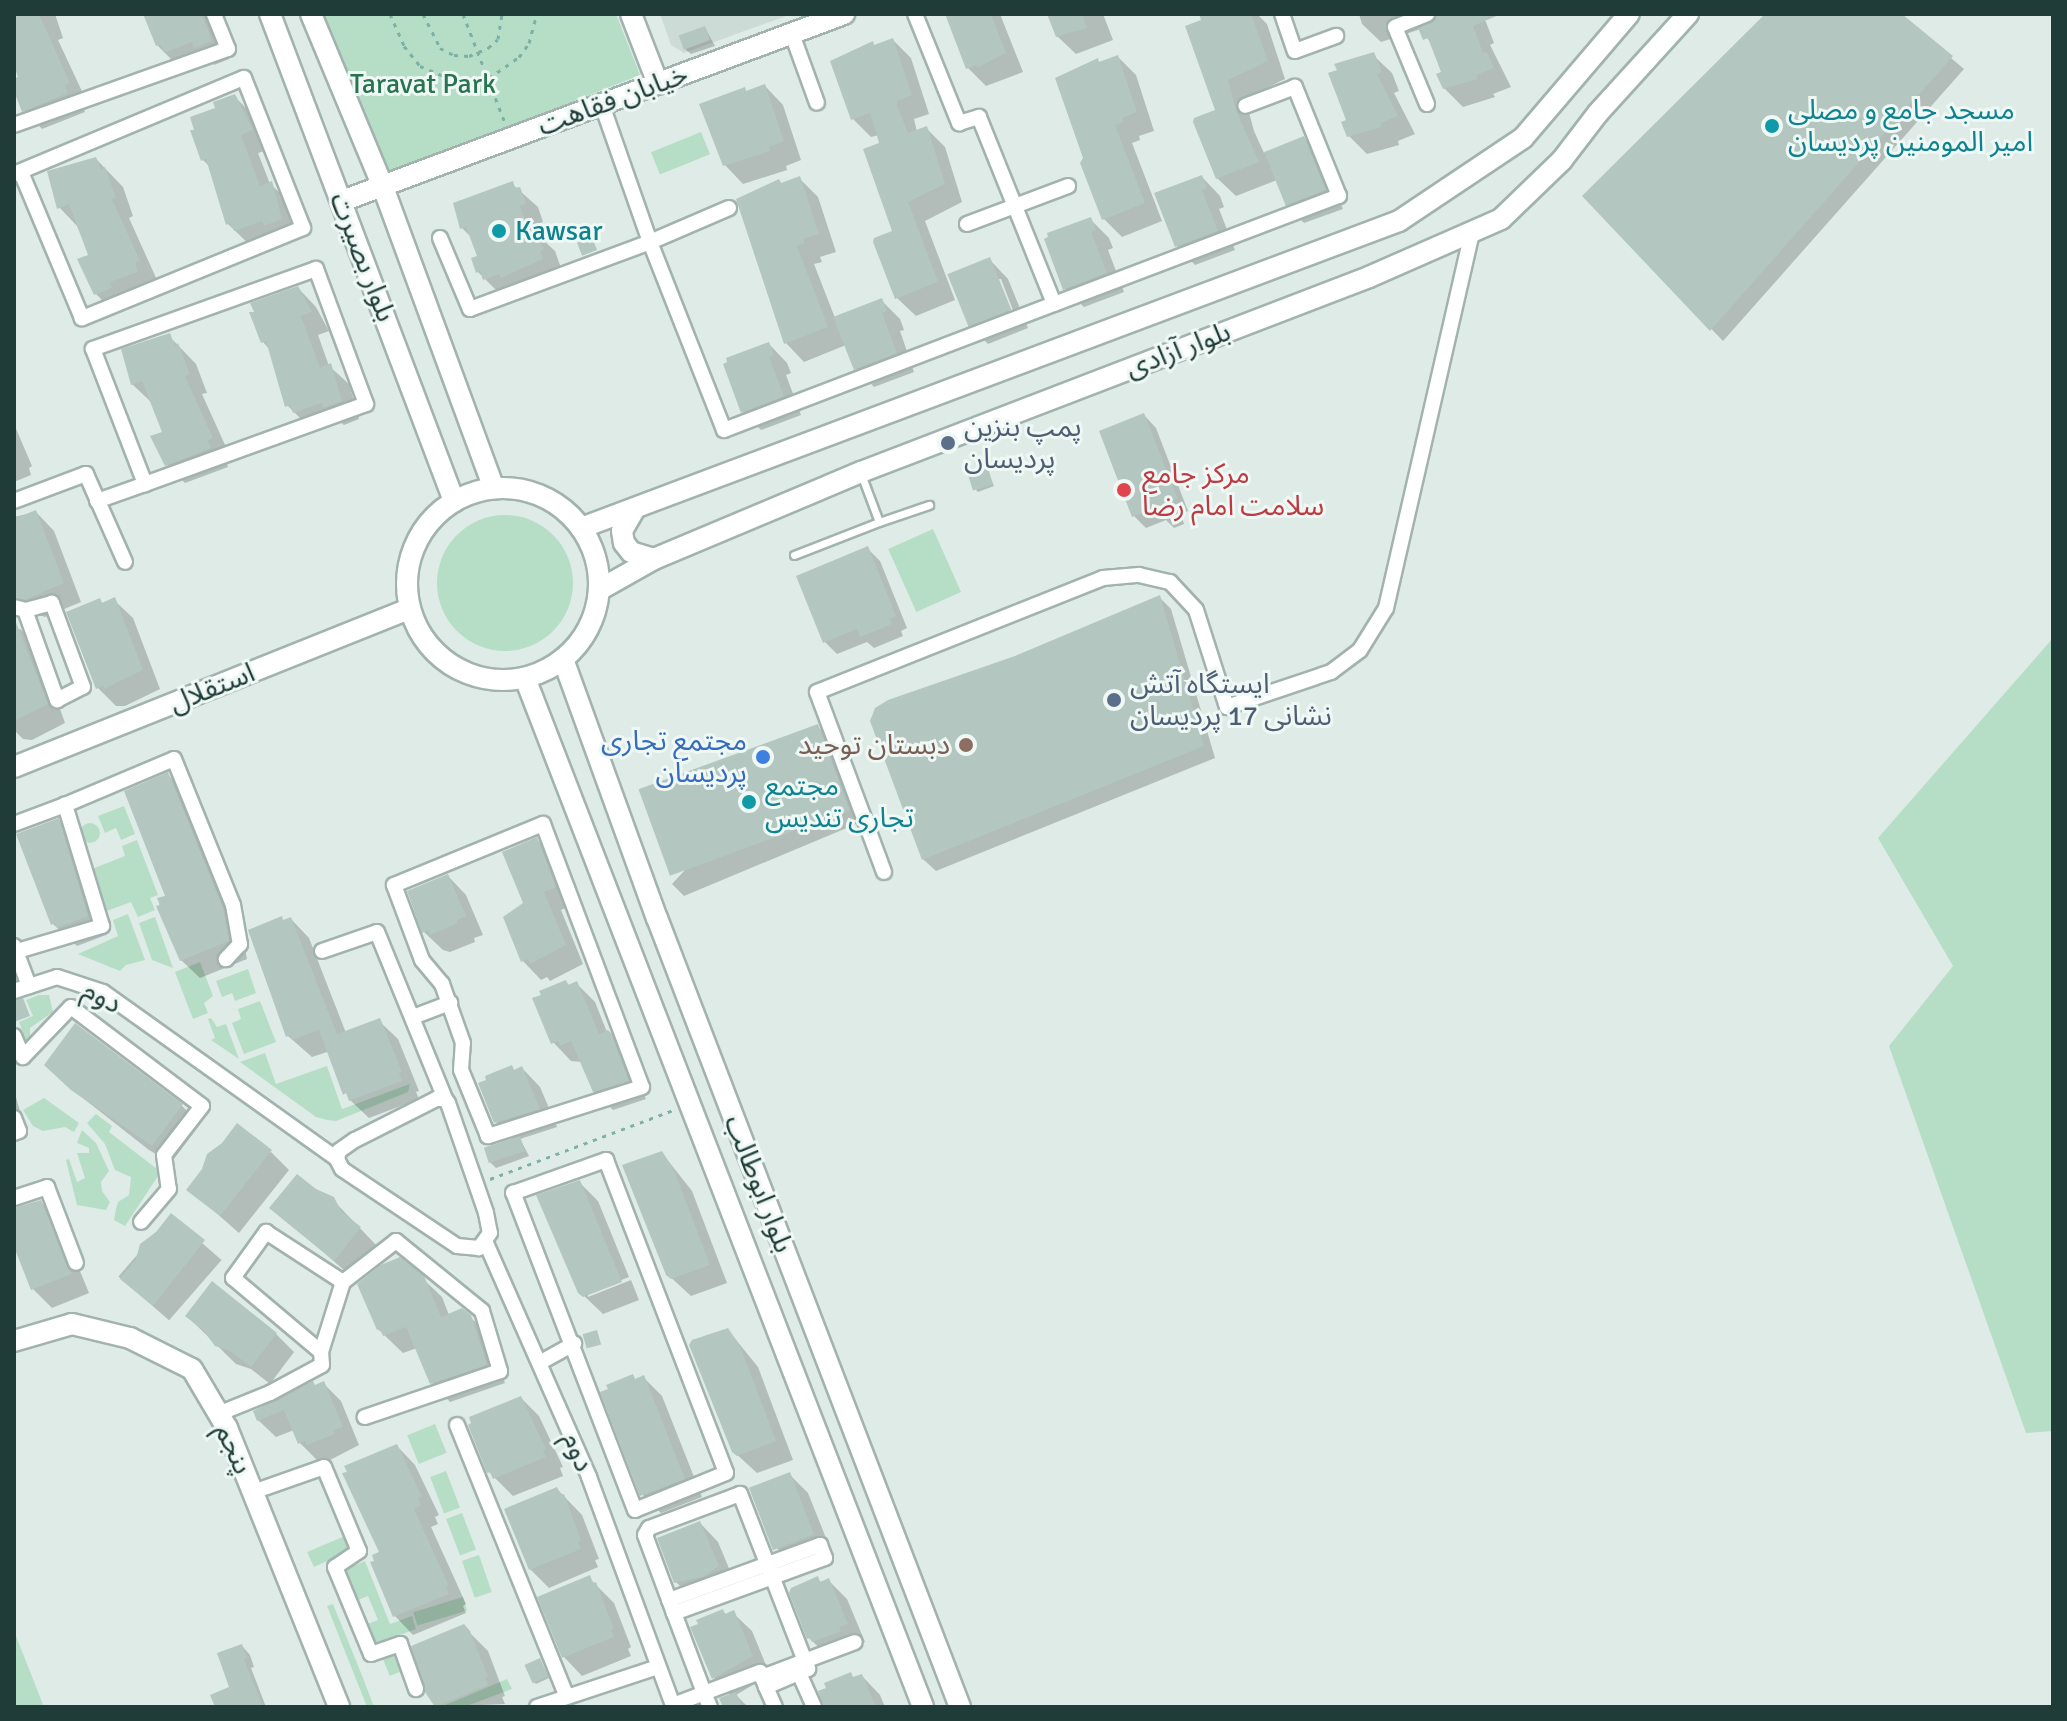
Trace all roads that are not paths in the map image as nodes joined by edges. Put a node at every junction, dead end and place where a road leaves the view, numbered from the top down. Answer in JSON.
{"nodes":[{"id":1,"x":214,"y":14,"type":"edge"},
{"id":2,"x":270,"y":14,"type":"edge"},
{"id":3,"x":311,"y":14,"type":"edge"},
{"id":4,"x":631,"y":14,"type":"edge"},
{"id":5,"x":844,"y":14,"type":"edge"},
{"id":6,"x":915,"y":14,"type":"edge"},
{"id":7,"x":1282,"y":14,"type":"edge"},
{"id":8,"x":1427,"y":14,"type":"edge"},
{"id":9,"x":1629,"y":14,"type":"edge"},
{"id":10,"x":1688,"y":14,"type":"edge"},
{"id":11,"x":792,"y":34,"type":"junction"},
{"id":12,"x":1336,"y":36,"type":"dead end"},
{"id":13,"x":658,"y":84,"type":"junction"},
{"id":14,"x":817,"y":103,"type":"dead end"},
{"id":15,"x":1427,"y":104,"type":"dead end"},
{"id":16,"x":602,"y":105,"type":"junction"},
{"id":17,"x":1245,"y":106,"type":"dead end"},
{"id":18,"x":14,"y":125,"type":"edge"},
{"id":19,"x":17,"y":173,"type":"edge"},
{"id":20,"x":1068,"y":186,"type":"dead end"},
{"id":21,"x":383,"y":187,"type":"junction"},
{"id":22,"x":342,"y":201,"type":"junction"},
{"id":23,"x":1013,"y":206,"type":"junction"},
{"id":24,"x":729,"y":208,"type":"dead end"},
{"id":25,"x":967,"y":224,"type":"dead end"},
{"id":26,"x":1472,"y":233,"type":"junction"},
{"id":27,"x":440,"y":238,"type":"dead end"},
{"id":28,"x":650,"y":242,"type":"junction"},
{"id":29,"x":1054,"y":304,"type":"junction"},
{"id":30,"x":861,"y":472,"type":"junction"},
{"id":31,"x":145,"y":484,"type":"junction"},
{"id":32,"x":494,"y":488,"type":"junction"},
{"id":33,"x":14,"y":501,"type":"edge"},
{"id":34,"x":97,"y":501,"type":"junction"},
{"id":35,"x":454,"y":501,"type":"junction"},
{"id":36,"x":929,"y":505,"type":"dead end"},
{"id":37,"x":634,"y":510,"type":"junction"},
{"id":38,"x":879,"y":522,"type":"junction"},
{"id":39,"x":581,"y":528,"type":"junction"},
{"id":40,"x":794,"y":555,"type":"dead end"},
{"id":41,"x":654,"y":559,"type":"junction"},
{"id":42,"x":125,"y":562,"type":"dead end"},
{"id":43,"x":599,"y":590,"type":"junction"},
{"id":44,"x":20,"y":608,"type":"edge"},
{"id":45,"x":410,"y":609,"type":"junction"},
{"id":46,"x":563,"y":659,"type":"junction"},
{"id":47,"x":525,"y":678,"type":"junction"},
{"id":48,"x":14,"y":767,"type":"edge"},
{"id":49,"x":65,"y":805,"type":"junction"},
{"id":50,"x":14,"y":824,"type":"edge"},
{"id":51,"x":884,"y":872,"type":"dead end"},
{"id":52,"x":15,"y":950,"type":"edge"},
{"id":53,"x":322,"y":951,"type":"dead end"},
{"id":54,"x":226,"y":959,"type":"dead end"},
{"id":55,"x":29,"y":986,"type":"junction"},
{"id":56,"x":14,"y":991,"type":"edge"},
{"id":57,"x":450,"y":1003,"type":"junction"},
{"id":58,"x":413,"y":1017,"type":"junction"},
{"id":59,"x":14,"y":1036,"type":"edge"},
{"id":60,"x":445,"y":1099,"type":"junction"},
{"id":61,"x":14,"y":1118,"type":"edge"},
{"id":62,"x":14,"y":1133,"type":"edge"},
{"id":63,"x":337,"y":1159,"type":"junction"},
{"id":64,"x":14,"y":1198,"type":"edge"},
{"id":65,"x":141,"y":1222,"type":"dead end"},
{"id":66,"x":486,"y":1243,"type":"junction"},
{"id":67,"x":76,"y":1263,"type":"dead end"},
{"id":68,"x":343,"y":1282,"type":"junction"},
{"id":69,"x":14,"y":1341,"type":"edge"},
{"id":70,"x":574,"y":1344,"type":"junction"},
{"id":71,"x":321,"y":1352,"type":"junction"},
{"id":72,"x":541,"y":1362,"type":"junction"},
{"id":73,"x":218,"y":1414,"type":"junction"},
{"id":74,"x":365,"y":1417,"type":"dead end"},
{"id":75,"x":457,"y":1425,"type":"dead end"},
{"id":76,"x":253,"y":1492,"type":"junction"},
{"id":77,"x":770,"y":1571,"type":"junction"},
{"id":78,"x":672,"y":1607,"type":"junction"},
{"id":79,"x":855,"y":1642,"type":"dead end"},
{"id":80,"x":802,"y":1666,"type":"junction"},
{"id":81,"x":658,"y":1667,"type":"junction"},
{"id":82,"x":764,"y":1682,"type":"junction"},
{"id":83,"x":416,"y":1689,"type":"dead end"},
{"id":84,"x":567,"y":1697,"type":"junction"},
{"id":85,"x":707,"y":1700,"type":"edge"},
{"id":86,"x":339,"y":1707,"type":"edge"},
{"id":87,"x":537,"y":1707,"type":"edge"},
{"id":88,"x":775,"y":1707,"type":"edge"},
{"id":89,"x":814,"y":1707,"type":"edge"},
{"id":90,"x":923,"y":1707,"type":"edge"},
{"id":91,"x":960,"y":1707,"type":"edge"}],
"edges":[{"from":1,"to":18,"type":"street"},
{"from":2,"to":22,"type":"main road","name":"بلوار بصیرت"},
{"from":3,"to":21,"type":"main road","name":"بلوار بصیرت"},
{"from":4,"to":13,"type":"main road"},
{"from":5,"to":11,"type":"main road","name":"خیابان فقاهت"},
{"from":6,"to":23,"type":"street"},
{"from":7,"to":12,"type":"street"},
{"from":8,"to":15,"type":"street"},
{"from":9,"to":37,"type":"main road","name":"بلوار آزادی"},
{"from":10,"to":26,"type":"main road","name":"بلوار آزادی"},
{"from":11,"to":13,"type":"main road","name":"خیابان فقاهت"},
{"from":11,"to":14,"type":"street"},
{"from":13,"to":16,"type":"main road","name":"خیابان فقاهت"},
{"from":16,"to":21,"type":"main road","name":"خیابان فقاهت"},
{"from":16,"to":28,"type":"street"},
{"from":17,"to":29,"type":"street"},
{"from":19,"to":19,"type":"street"},
{"from":20,"to":23,"type":"street"},
{"from":21,"to":22,"type":"main road","name":"خیابان فقاهت"},
{"from":21,"to":32,"type":"main road","name":"بلوار بصیرت"},
{"from":22,"to":35,"type":"main road","name":"بلوار بصیرت"},
{"from":23,"to":25,"type":"street"},
{"from":23,"to":29,"type":"street"},
{"from":24,"to":28,"type":"street"},
{"from":26,"to":30,"type":"main road","name":"بلوار آزادی"},
{"from":26,"to":51,"type":"street"},
{"from":27,"to":28,"type":"street"},
{"from":28,"to":29,"type":"street"},
{"from":30,"to":38,"type":"lane"},
{"from":30,"to":41,"type":"main road","name":"بلوار آزادی"},
{"from":31,"to":31,"type":"street"},
{"from":31,"to":34,"type":"street"},
{"from":32,"to":35,"type":"main road"},
{"from":32,"to":39,"type":"main road"},
{"from":33,"to":34,"type":"street"},
{"from":34,"to":42,"type":"street"},
{"from":35,"to":45,"type":"main road"},
{"from":36,"to":38,"type":"lane"},
{"from":37,"to":39,"type":"main road","name":"بلوار آزادی"},
{"from":37,"to":41,"type":"main road"},
{"from":38,"to":40,"type":"lane"},
{"from":39,"to":43,"type":"main road"},
{"from":41,"to":43,"type":"main road","name":"بلوار آزادی"},
{"from":43,"to":46,"type":"main road"},
{"from":44,"to":44,"type":"street"},
{"from":45,"to":47,"type":"main road"},
{"from":45,"to":48,"type":"main road","name":"استقلال"},
{"from":46,"to":47,"type":"main road"},
{"from":46,"to":91,"type":"main road","name":"بلوار ابوطالب"},
{"from":47,"to":90,"type":"main road","name":"بلوار ابوطالب"},
{"from":49,"to":50,"type":"street"},
{"from":49,"to":52,"type":"street"},
{"from":49,"to":54,"type":"street"},
{"from":52,"to":55,"type":"street"},
{"from":53,"to":58,"type":"street","name":"دوم"},
{"from":55,"to":56,"type":"street","name":"دوم"},
{"from":55,"to":63,"type":"street","name":"دوم"},
{"from":57,"to":57,"type":"street"},
{"from":57,"to":58,"type":"street"},
{"from":58,"to":60,"type":"street","name":"دوم"},
{"from":59,"to":65,"type":"street"},
{"from":60,"to":63,"type":"street"},
{"from":60,"to":66,"type":"street","name":"دوم"},
{"from":61,"to":62,"type":"street"},
{"from":63,"to":66,"type":"street","name":"دوم"},
{"from":64,"to":67,"type":"street"},
{"from":66,"to":72,"type":"street","name":"دوم"},
{"from":68,"to":71,"type":"street"},
{"from":68,"to":71,"type":"street"},
{"from":68,"to":74,"type":"street"},
{"from":69,"to":73,"type":"main road","name":"پنجم"},
{"from":70,"to":70,"type":"street"},
{"from":70,"to":72,"type":"street"},
{"from":71,"to":73,"type":"street"},
{"from":72,"to":81,"type":"street","name":"دوم"},
{"from":73,"to":76,"type":"main road","name":"پنجم"},
{"from":75,"to":84,"type":"street"},
{"from":76,"to":83,"type":"street"},
{"from":76,"to":86,"type":"main road","name":"پنجم"},
{"from":77,"to":78,"type":"street"},
{"from":77,"to":78,"type":"street"},
{"from":77,"to":80,"type":"street"},
{"from":78,"to":85,"type":"street"},
{"from":79,"to":80,"type":"street"},
{"from":80,"to":82,"type":"street"},
{"from":80,"to":89,"type":"street"},
{"from":81,"to":84,"type":"street"},
{"from":81,"to":85,"type":"street","name":"دوم"},
{"from":82,"to":85,"type":"street"},
{"from":82,"to":88,"type":"street"},
{"from":84,"to":87,"type":"street"}]}
